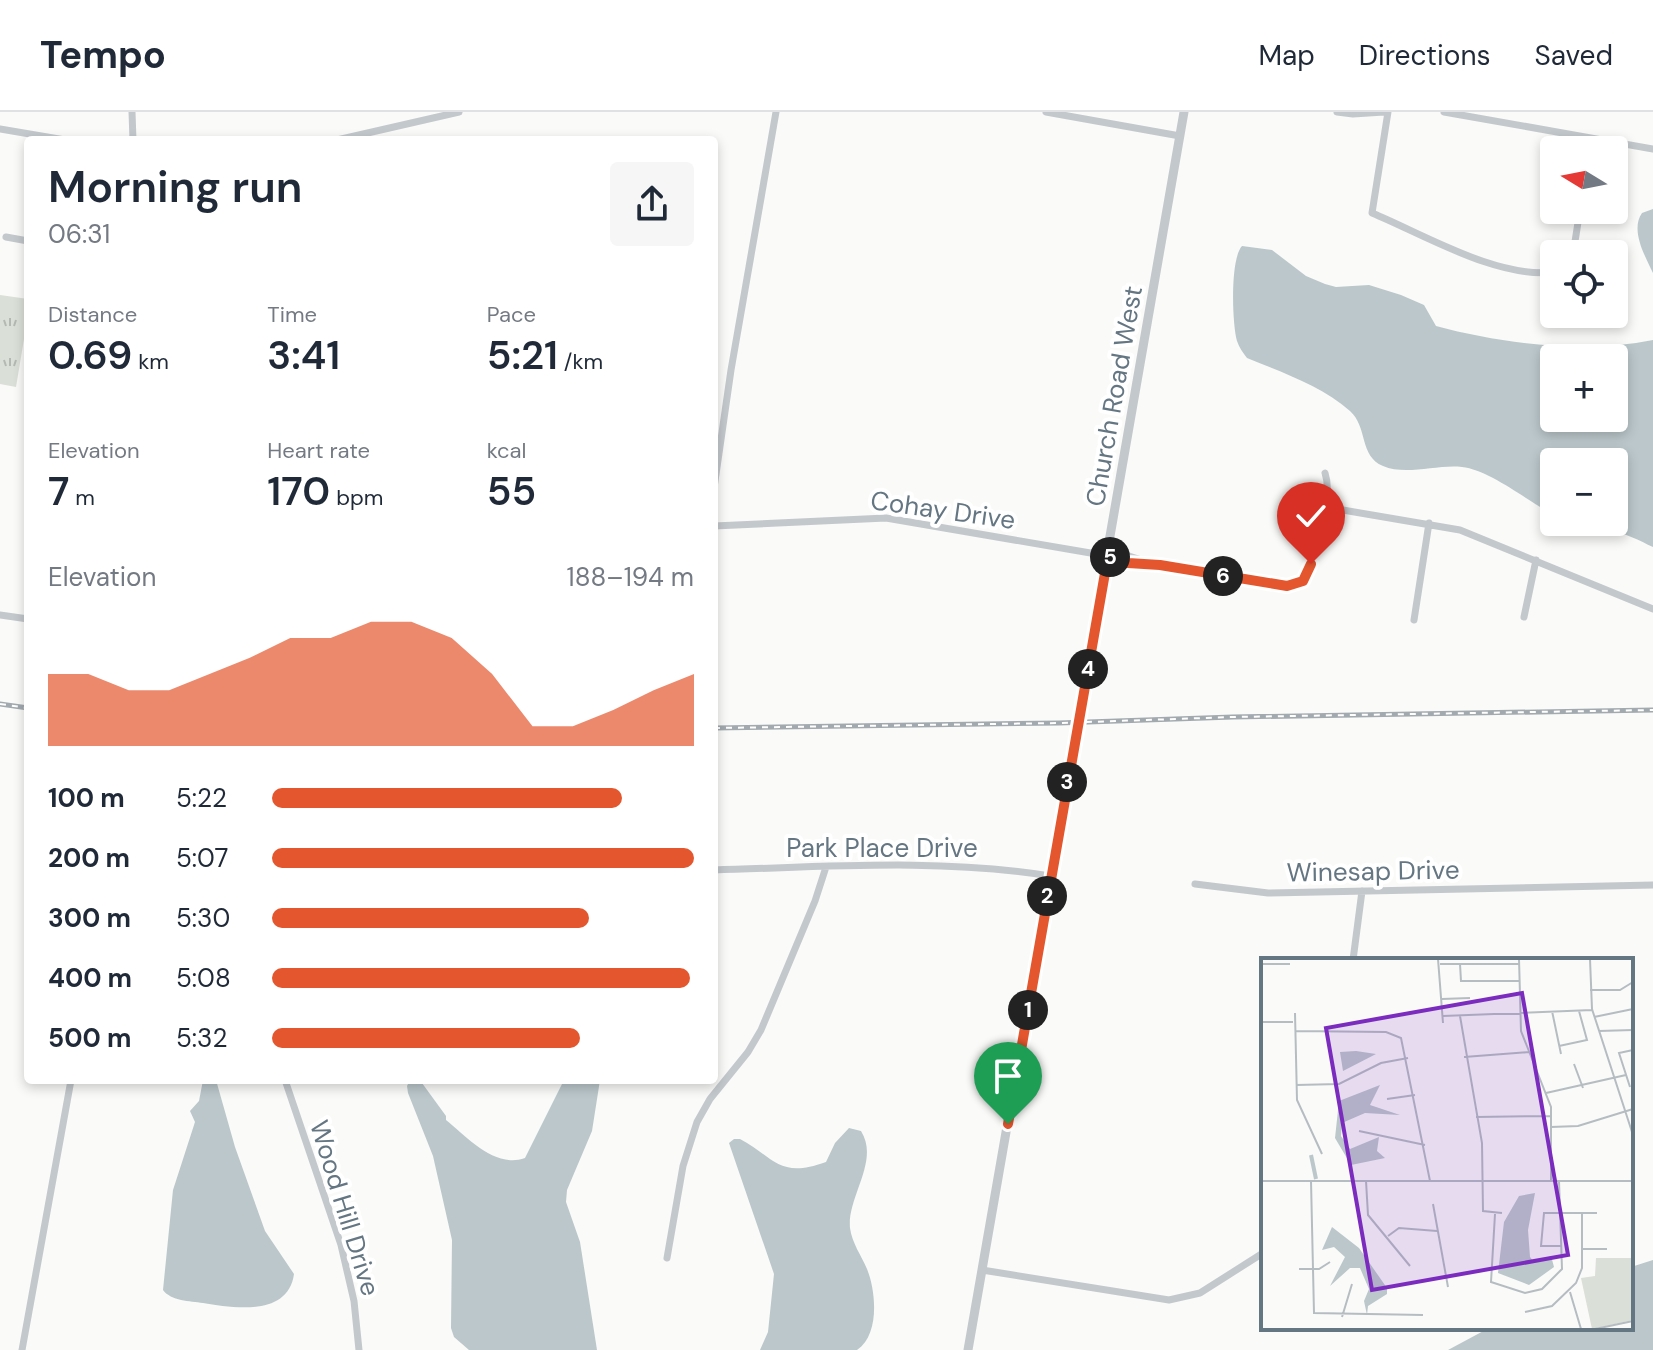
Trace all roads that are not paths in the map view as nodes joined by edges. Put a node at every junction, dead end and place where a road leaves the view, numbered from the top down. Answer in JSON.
{"nodes":[{"id":1,"x":132,"y":112,"type":"edge"},
{"id":2,"x":459,"y":112,"type":"edge"},
{"id":3,"x":776,"y":112,"type":"edge"},
{"id":4,"x":1046,"y":112,"type":"edge"},
{"id":5,"x":1184,"y":112,"type":"edge"},
{"id":6,"x":1337,"y":112,"type":"edge"},
{"id":7,"x":1386,"y":112,"type":"edge"},
{"id":8,"x":1444,"y":112,"type":"edge"},
{"id":9,"x":0,"y":129,"type":"edge"},
{"id":10,"x":41,"y":136,"type":"edge"},
{"id":11,"x":133,"y":136,"type":"edge"},
{"id":12,"x":370,"y":136,"type":"edge"},
{"id":13,"x":1180,"y":136,"type":"junction"},
{"id":14,"x":1582,"y":136,"type":"edge"},
{"id":15,"x":1628,"y":144,"type":"edge"},
{"id":16,"x":1653,"y":149,"type":"edge"},
{"id":17,"x":6,"y":237,"type":"dead end"},
{"id":18,"x":24,"y":240,"type":"edge"},
{"id":19,"x":1540,"y":271,"type":"edge"},
{"id":20,"x":718,"y":460,"type":"edge"},
{"id":21,"x":1325,"y":473,"type":"dead end"},
{"id":22,"x":1324,"y":512,"type":"junction"},
{"id":23,"x":1429,"y":523,"type":"junction"},
{"id":24,"x":718,"y":526,"type":"edge"},
{"id":25,"x":1113,"y":557,"type":"junction"},
{"id":26,"x":1536,"y":560,"type":"junction"},
{"id":27,"x":1653,"y":609,"type":"edge"},
{"id":28,"x":0,"y":615,"type":"edge"},
{"id":29,"x":1524,"y":617,"type":"dead end"},
{"id":30,"x":24,"y":618,"type":"edge"},
{"id":31,"x":1414,"y":620,"type":"dead end"},
{"id":32,"x":826,"y":867,"type":"junction"},
{"id":33,"x":718,"y":870,"type":"edge"},
{"id":34,"x":1050,"y":876,"type":"junction"},
{"id":35,"x":1195,"y":884,"type":"dead end"},
{"id":36,"x":1653,"y":885,"type":"edge"},
{"id":37,"x":1362,"y":891,"type":"junction"},
{"id":38,"x":1353,"y":958,"type":"edge"},
{"id":39,"x":70,"y":1084,"type":"edge"},
{"id":40,"x":286,"y":1084,"type":"edge"},
{"id":41,"x":1261,"y":1254,"type":"edge"},
{"id":42,"x":667,"y":1258,"type":"dead end"},
{"id":43,"x":982,"y":1270,"type":"junction"},
{"id":44,"x":22,"y":1350,"type":"edge"},
{"id":45,"x":359,"y":1350,"type":"edge"},
{"id":46,"x":968,"y":1350,"type":"edge"}],
"edges":[{"from":1,"to":11,"type":"street"},
{"from":2,"to":12,"type":"street"},
{"from":3,"to":20,"type":"street"},
{"from":4,"to":13,"type":"street"},
{"from":5,"to":13,"type":"street","name":"Church Road West"},
{"from":6,"to":7,"type":"street"},
{"from":7,"to":19,"type":"street"},
{"from":8,"to":14,"type":"street"},
{"from":9,"to":10,"type":"street"},
{"from":13,"to":25,"type":"street","name":"Church Road West"},
{"from":15,"to":16,"type":"street"},
{"from":17,"to":18,"type":"street"},
{"from":21,"to":22,"type":"street"},
{"from":22,"to":23,"type":"street"},
{"from":22,"to":25,"type":"street","name":"Cohay Drive"},
{"from":23,"to":26,"type":"street"},
{"from":23,"to":31,"type":"street"},
{"from":24,"to":25,"type":"street","name":"Cohay Drive"},
{"from":25,"to":34,"type":"street","name":"Church Road West"},
{"from":26,"to":27,"type":"street"},
{"from":26,"to":29,"type":"street"},
{"from":28,"to":30,"type":"street"},
{"from":32,"to":33,"type":"street","name":"Park Place Drive"},
{"from":32,"to":34,"type":"street","name":"Park Place Drive"},
{"from":32,"to":42,"type":"street"},
{"from":34,"to":43,"type":"street","name":"Church Road West"},
{"from":35,"to":37,"type":"street","name":"Winesap Drive"},
{"from":36,"to":37,"type":"street","name":"Winesap Drive"},
{"from":37,"to":38,"type":"street"},
{"from":39,"to":44,"type":"street"},
{"from":40,"to":45,"type":"street","name":"Wood Hill Drive"},
{"from":41,"to":43,"type":"street"},
{"from":43,"to":46,"type":"street","name":"Church Road West"}]}
